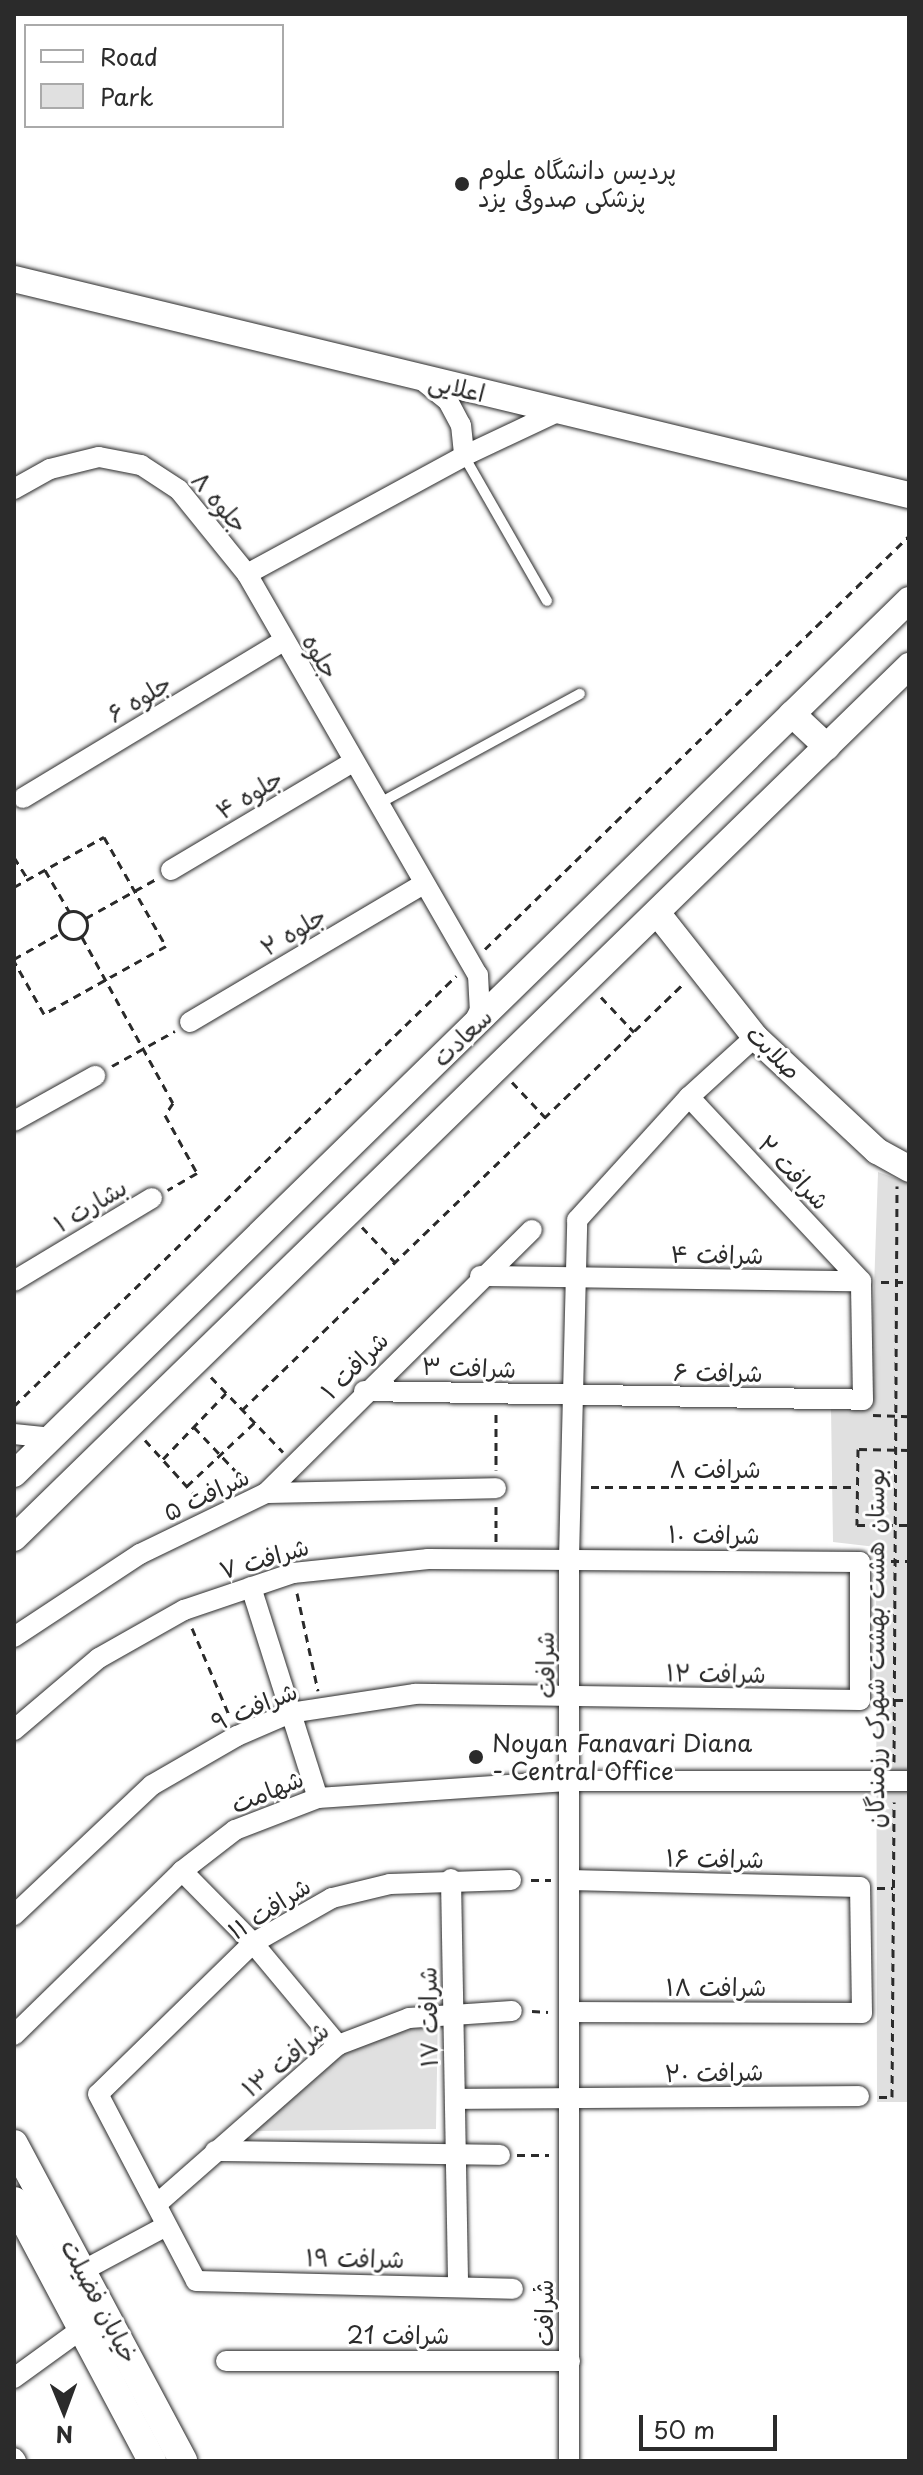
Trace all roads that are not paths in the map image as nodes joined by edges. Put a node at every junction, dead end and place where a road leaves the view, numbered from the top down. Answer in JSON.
{"nodes":[{"id":1,"x":14,"y":279,"type":"edge"},
{"id":2,"x":419,"y":378,"type":"junction"},
{"id":3,"x":559,"y":411,"type":"junction"},
{"id":4,"x":464,"y":456,"type":"junction"},
{"id":5,"x":14,"y":489,"type":"edge"},
{"id":6,"x":906,"y":499,"type":"edge"},
{"id":7,"x":247,"y":574,"type":"junction"},
{"id":8,"x":909,"y":600,"type":"edge"},
{"id":9,"x":547,"y":601,"type":"dead end"},
{"id":10,"x":282,"y":642,"type":"junction"},
{"id":11,"x":909,"y":666,"type":"edge"},
{"id":12,"x":580,"y":694,"type":"dead end"},
{"id":13,"x":792,"y":714,"type":"junction"},
{"id":14,"x":827,"y":747,"type":"junction"},
{"id":15,"x":353,"y":762,"type":"junction"},
{"id":16,"x":23,"y":798,"type":"dead end"},
{"id":17,"x":378,"y":804,"type":"junction"},
{"id":18,"x":171,"y":870,"type":"road end"},
{"id":19,"x":422,"y":885,"type":"junction"},
{"id":20,"x":658,"y":914,"type":"junction"},
{"id":21,"x":478,"y":975,"type":"junction"},
{"id":22,"x":519,"y":981,"type":"junction"},
{"id":23,"x":190,"y":1022,"type":"road end"},
{"id":24,"x":471,"y":1028,"type":"junction"},
{"id":25,"x":755,"y":1037,"type":"junction"},
{"id":26,"x":95,"y":1076,"type":"road end"},
{"id":27,"x":689,"y":1097,"type":"junction"},
{"id":28,"x":14,"y":1121,"type":"edge"},
{"id":29,"x":903,"y":1168,"type":"edge"},
{"id":30,"x":152,"y":1198,"type":"road end"},
{"id":31,"x":532,"y":1230,"type":"dead end"},
{"id":32,"x":480,"y":1276,"type":"junction"},
{"id":33,"x":573,"y":1278,"type":"junction"},
{"id":34,"x":14,"y":1281,"type":"edge"},
{"id":35,"x":861,"y":1281,"type":"junction"},
{"id":36,"x":364,"y":1391,"type":"junction"},
{"id":37,"x":572,"y":1396,"type":"junction"},
{"id":38,"x":14,"y":1434,"type":"edge"},
{"id":39,"x":50,"y":1438,"type":"junction"},
{"id":40,"x":14,"y":1474,"type":"edge"},
{"id":41,"x":496,"y":1488,"type":"dead end"},
{"id":42,"x":266,"y":1493,"type":"junction"},
{"id":43,"x":14,"y":1538,"type":"edge"},
{"id":44,"x":569,"y":1558,"type":"junction"},
{"id":45,"x":251,"y":1587,"type":"junction"},
{"id":46,"x":14,"y":1637,"type":"edge"},
{"id":47,"x":572,"y":1697,"type":"junction"},
{"id":48,"x":860,"y":1700,"type":"joint"},
{"id":49,"x":290,"y":1713,"type":"junction"},
{"id":50,"x":14,"y":1730,"type":"edge"},
{"id":51,"x":901,"y":1780,"type":"edge"},
{"id":52,"x":570,"y":1781,"type":"junction"},
{"id":53,"x":318,"y":1798,"type":"junction"},
{"id":54,"x":182,"y":1871,"type":"junction"},
{"id":55,"x":451,"y":1879,"type":"junction"},
{"id":56,"x":511,"y":1880,"type":"road end"},
{"id":57,"x":569,"y":1880,"type":"junction"},
{"id":58,"x":14,"y":1915,"type":"edge"},
{"id":59,"x":253,"y":1943,"type":"junction"},
{"id":60,"x":453,"y":2011,"type":"junction"},
{"id":61,"x":512,"y":2011,"type":"road end"},
{"id":62,"x":569,"y":2012,"type":"junction"},
{"id":63,"x":862,"y":2013,"type":"joint"},
{"id":64,"x":14,"y":2035,"type":"edge"},
{"id":65,"x":338,"y":2045,"type":"junction"},
{"id":66,"x":859,"y":2096,"type":"road end"},
{"id":67,"x":455,"y":2099,"type":"junction"},
{"id":68,"x":569,"y":2100,"type":"junction"},
{"id":69,"x":14,"y":2144,"type":"edge"},
{"id":70,"x":215,"y":2151,"type":"junction"},
{"id":71,"x":456,"y":2154,"type":"junction"},
{"id":72,"x":500,"y":2155,"type":"road end"},
{"id":73,"x":14,"y":2201,"type":"edge"},
{"id":74,"x":157,"y":2204,"type":"junction"},
{"id":75,"x":166,"y":2226,"type":"junction"},
{"id":76,"x":84,"y":2270,"type":"junction"},
{"id":77,"x":458,"y":2286,"type":"junction"},
{"id":78,"x":513,"y":2289,"type":"road end"},
{"id":79,"x":80,"y":2330,"type":"junction"},
{"id":80,"x":226,"y":2361,"type":"dead end"},
{"id":81,"x":570,"y":2361,"type":"junction"},
{"id":82,"x":14,"y":2378,"type":"edge"},
{"id":83,"x":152,"y":2461,"type":"edge"},
{"id":84,"x":183,"y":2461,"type":"edge"},
{"id":85,"x":569,"y":2461,"type":"edge"}],
"edges":[{"from":1,"to":2,"type":"street","name":"اعلایی"},
{"from":2,"to":3,"type":"street","name":"اعلایی"},
{"from":2,"to":4,"type":"street"},
{"from":3,"to":4,"type":"street"},
{"from":3,"to":6,"type":"street","name":"اعلایی"},
{"from":4,"to":7,"type":"street"},
{"from":4,"to":9,"type":"lane"},
{"from":5,"to":7,"type":"street","name":"جلوه ۸"},
{"from":7,"to":10,"type":"street","name":"جلوه"},
{"from":8,"to":13,"type":"street","name":"سعادت"},
{"from":10,"to":15,"type":"street","name":"جلوه"},
{"from":10,"to":16,"type":"street","name":"جلوه ۶"},
{"from":11,"to":14,"type":"street","name":"سعادت"},
{"from":12,"to":17,"type":"lane"},
{"from":13,"to":14,"type":"street"},
{"from":13,"to":22,"type":"street","name":"سعادت"},
{"from":14,"to":20,"type":"street","name":"سعادت"},
{"from":15,"to":17,"type":"street","name":"جلوه"},
{"from":15,"to":18,"type":"street","name":"جلوه ۴"},
{"from":17,"to":19,"type":"street","name":"جلوه"},
{"from":19,"to":21,"type":"street","name":"جلوه"},
{"from":19,"to":23,"type":"street","name":"جلوه ۲"},
{"from":20,"to":25,"type":"street","name":"صلابت"},
{"from":20,"to":43,"type":"street","name":"سعادت"},
{"from":21,"to":22,"type":"street"},
{"from":21,"to":24,"type":"street"},
{"from":22,"to":24,"type":"street","name":"سعادت"},
{"from":24,"to":39,"type":"street","name":"سعادت"},
{"from":25,"to":27,"type":"street","name":"شرافت"},
{"from":25,"to":29,"type":"street","name":"صلابت"},
{"from":26,"to":28,"type":"street"},
{"from":27,"to":33,"type":"street","name":"شرافت"},
{"from":27,"to":35,"type":"street","name":"شرافت ۲"},
{"from":30,"to":34,"type":"street","name":"بشارت ۱"},
{"from":31,"to":32,"type":"street","name":"شرافت ۱"},
{"from":32,"to":33,"type":"street"},
{"from":32,"to":36,"type":"street","name":"شرافت ۱"},
{"from":33,"to":35,"type":"street","name":"شرافت ۴"},
{"from":33,"to":37,"type":"street","name":"شرافت"},
{"from":35,"to":37,"type":"street","name":"شرافت ۶"},
{"from":36,"to":37,"type":"street","name":"شرافت ۳"},
{"from":36,"to":42,"type":"street","name":"شرافت ۱"},
{"from":37,"to":44,"type":"street","name":"شرافت"},
{"from":38,"to":39,"type":"street"},
{"from":39,"to":40,"type":"street","name":"سعادت"},
{"from":41,"to":42,"type":"street","name":"شرافت ۵"},
{"from":42,"to":46,"type":"street","name":"شرافت ۵"},
{"from":44,"to":45,"type":"street","name":"شرافت ۷"},
{"from":44,"to":47,"type":"street","name":"شرافت"},
{"from":44,"to":48,"type":"street","name":"شرافت ۱۰"},
{"from":45,"to":49,"type":"street"},
{"from":45,"to":50,"type":"street","name":"شرافت ۷"},
{"from":47,"to":48,"type":"street","name":"شرافت ۱۲"},
{"from":47,"to":49,"type":"street","name":"شرافت ۹"},
{"from":47,"to":52,"type":"street","name":"شرافت"},
{"from":49,"to":53,"type":"street"},
{"from":49,"to":58,"type":"street","name":"شرافت ۹"},
{"from":51,"to":52,"type":"street","name":"شهامت"},
{"from":52,"to":53,"type":"street","name":"شهامت"},
{"from":52,"to":57,"type":"street","name":"شرافت"},
{"from":53,"to":54,"type":"street","name":"شهامت"},
{"from":54,"to":59,"type":"street"},
{"from":54,"to":64,"type":"street","name":"شهامت"},
{"from":55,"to":56,"type":"street","name":"شرافت ۱۱"},
{"from":55,"to":59,"type":"street","name":"شرافت ۱۱"},
{"from":55,"to":60,"type":"street","name":"شرافت ۱۷"},
{"from":57,"to":62,"type":"street","name":"شرافت"},
{"from":57,"to":63,"type":"street","name":"شرافت ۱۶"},
{"from":59,"to":65,"type":"street"},
{"from":59,"to":74,"type":"street","name":"شرافت ۱۱"},
{"from":60,"to":61,"type":"street","name":"شرافت ۱۳"},
{"from":60,"to":65,"type":"street","name":"شرافت ۱۳"},
{"from":60,"to":67,"type":"street","name":"شرافت ۱۷"},
{"from":62,"to":63,"type":"street","name":"شرافت ۱۸"},
{"from":62,"to":68,"type":"street","name":"شرافت"},
{"from":65,"to":70,"type":"street","name":"شرافت ۱۳"},
{"from":66,"to":68,"type":"street","name":"شرافت ۲۰"},
{"from":67,"to":68,"type":"street","name":"شرافت ۲۰"},
{"from":67,"to":71,"type":"street","name":"شرافت ۱۷"},
{"from":68,"to":81,"type":"street","name":"شرافت"},
{"from":69,"to":76,"type":"main road","name":"خیابان فضیلت"},
{"from":70,"to":71,"type":"street"},
{"from":70,"to":74,"type":"street","name":"شرافت ۱۳"},
{"from":71,"to":72,"type":"street"},
{"from":71,"to":77,"type":"street","name":"شرافت ۱۷"},
{"from":73,"to":79,"type":"main road","name":"خیابان فضیلت"},
{"from":74,"to":75,"type":"street"},
{"from":75,"to":76,"type":"street"},
{"from":75,"to":77,"type":"street","name":"شرافت ۱۹"},
{"from":76,"to":84,"type":"main road","name":"خیابان فضیلت"},
{"from":77,"to":78,"type":"street","name":"شرافت ۱۹"},
{"from":79,"to":82,"type":"street"},
{"from":79,"to":83,"type":"main road","name":"خیابان فضیلت"},
{"from":80,"to":81,"type":"street","name":"شرافت 21"},
{"from":81,"to":85,"type":"street","name":"شرافت"}]}
